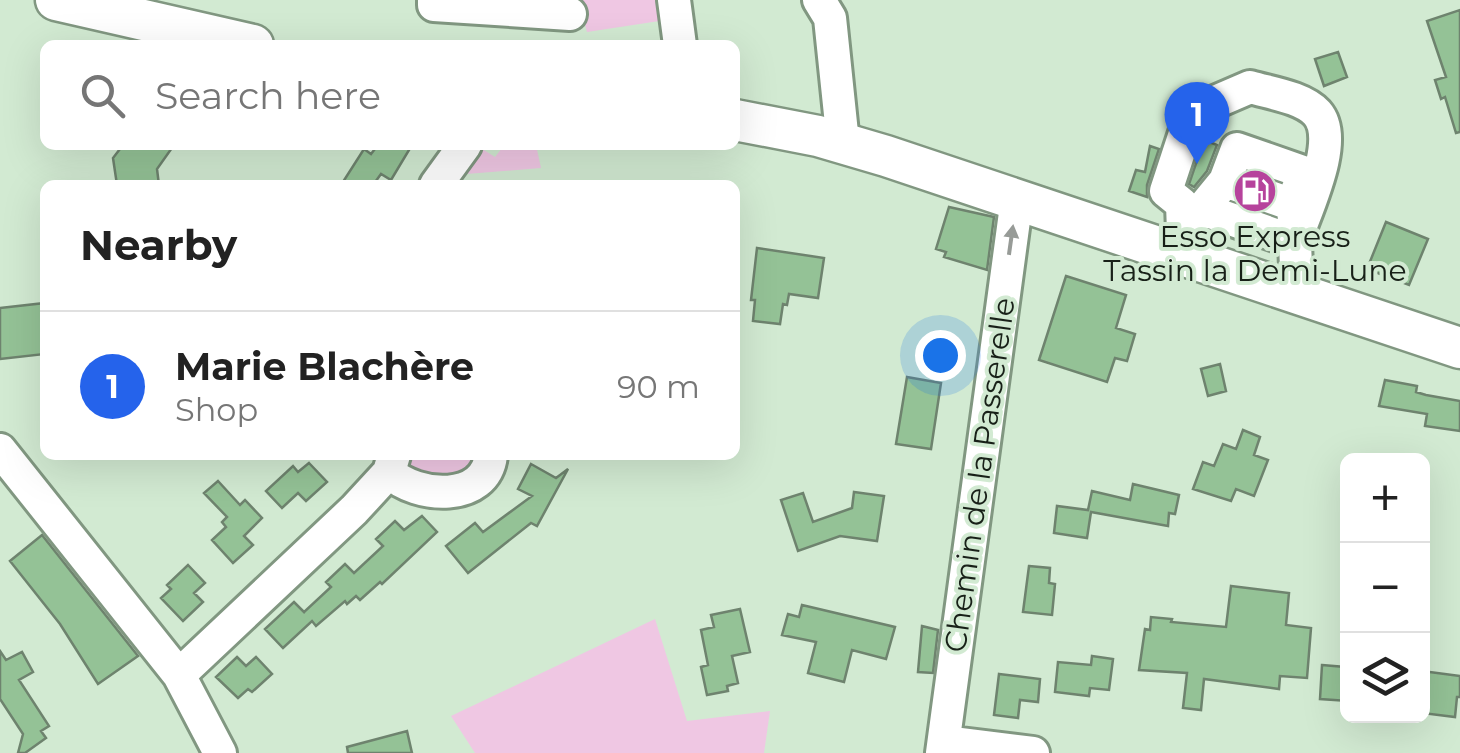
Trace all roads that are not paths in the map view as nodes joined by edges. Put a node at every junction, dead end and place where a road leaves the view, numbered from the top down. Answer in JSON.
{"nodes":[{"id":1,"x":56,"y":0,"type":"edge"},
{"id":2,"x":434,"y":0,"type":"edge"},
{"id":3,"x":674,"y":0,"type":"edge"},
{"id":4,"x":819,"y":0,"type":"edge"},
{"id":5,"x":169,"y":13,"type":"edge"},
{"id":6,"x":565,"y":20,"type":"edge"},
{"id":7,"x":240,"y":40,"type":"edge"},
{"id":8,"x":679,"y":40,"type":"edge"},
{"id":9,"x":740,"y":121,"type":"edge"},
{"id":10,"x":843,"y":143,"type":"junction"},
{"id":11,"x":461,"y":150,"type":"edge"},
{"id":12,"x":440,"y":180,"type":"edge"},
{"id":13,"x":1017,"y":198,"type":"junction"},
{"id":14,"x":1184,"y":230,"type":"junction"},
{"id":15,"x":1295,"y":242,"type":"junction"},
{"id":16,"x":1297,"y":293,"type":"junction"},
{"id":17,"x":1460,"y":348,"type":"edge"},
{"id":18,"x":0,"y":450,"type":"edge"},
{"id":19,"x":489,"y":460,"type":"edge"},
{"id":20,"x":391,"y":463,"type":"edge"},
{"id":21,"x":180,"y":674,"type":"junction"},
{"id":22,"x":943,"y":748,"type":"edge"},
{"id":23,"x":220,"y":753,"type":"edge"},
{"id":24,"x":1033,"y":753,"type":"edge"}],
"edges":[{"from":1,"to":5,"type":"main road"},
{"from":2,"to":6,"type":"street"},
{"from":3,"to":8,"type":"street"},
{"from":4,"to":10,"type":"street"},
{"from":5,"to":7,"type":"main road"},
{"from":9,"to":10,"type":"main road"},
{"from":10,"to":13,"type":"main road"},
{"from":11,"to":12,"type":"street"},
{"from":13,"to":14,"type":"main road"},
{"from":22,"to":13,"type":"street","name":"Chemin de la Passerelle","one_way":true},
{"from":14,"to":15,"type":"street"},
{"from":14,"to":15,"type":"street"},
{"from":14,"to":15,"type":"street"},
{"from":14,"to":16,"type":"main road"},
{"from":15,"to":16,"type":"street"},
{"from":16,"to":17,"type":"main road"},
{"from":18,"to":21,"type":"street"},
{"from":19,"to":20,"type":"street"},
{"from":20,"to":21,"type":"street"},
{"from":21,"to":23,"type":"street"},
{"from":22,"to":24,"type":"street"}]}
